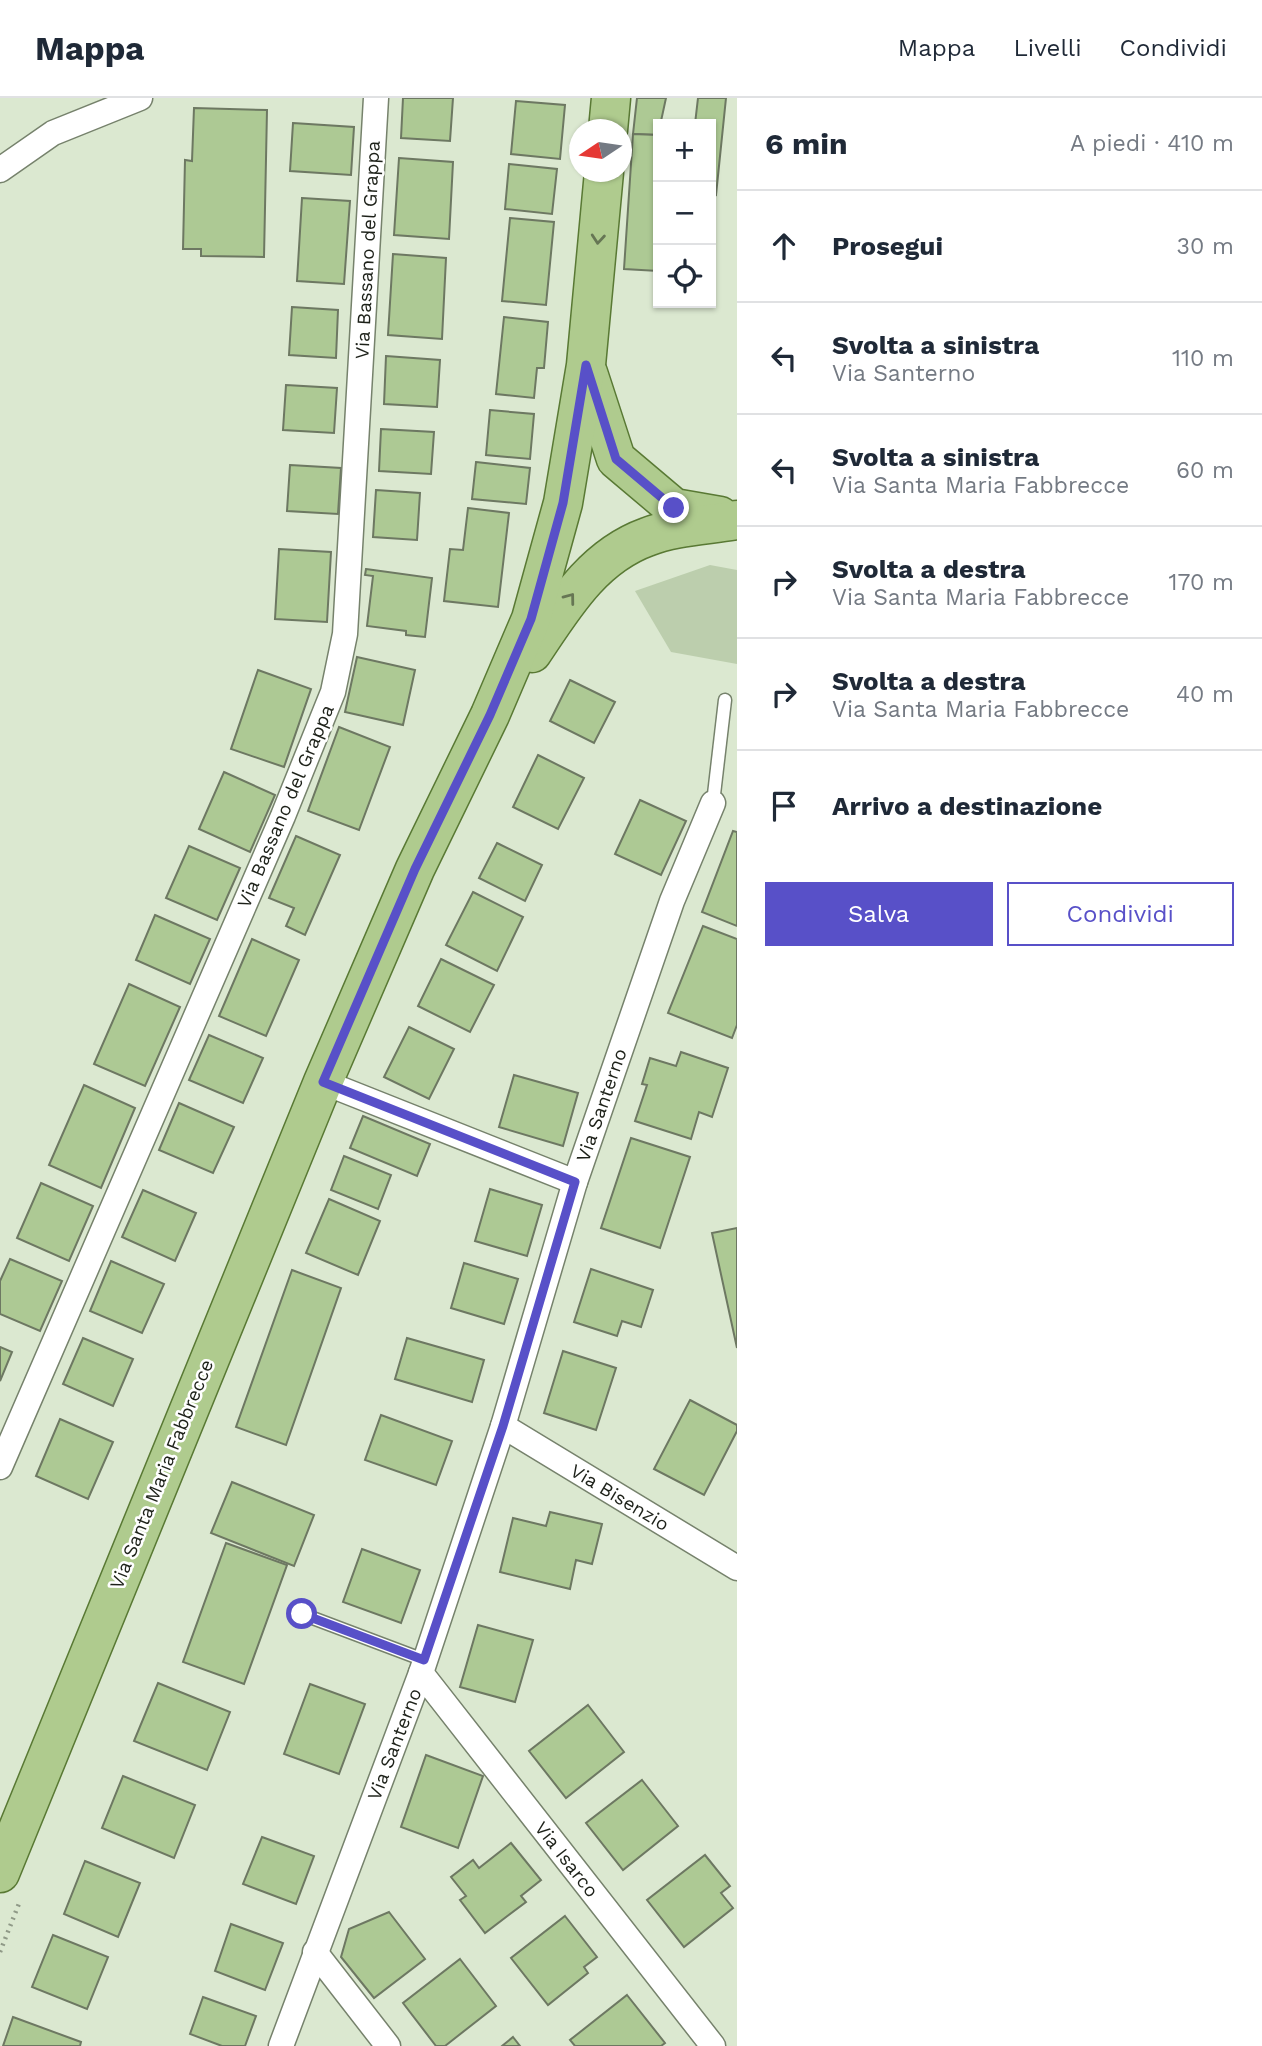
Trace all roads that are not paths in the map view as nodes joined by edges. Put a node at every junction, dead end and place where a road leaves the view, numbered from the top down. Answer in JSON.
{"nodes":[{"id":1,"x":140,"y":98,"type":"edge"},
{"id":2,"x":376,"y":98,"type":"edge"},
{"id":3,"x":611,"y":98,"type":"edge"},
{"id":4,"x":609,"y":119,"type":"edge"},
{"id":5,"x":0,"y":170,"type":"edge"},
{"id":6,"x":603,"y":182,"type":"edge"},
{"id":7,"x":586,"y":365,"type":"junction"},
{"id":8,"x":737,"y":520,"type":"edge"},
{"id":9,"x":725,"y":699,"type":"dead end"},
{"id":10,"x":490,"y":715,"type":"junction"},
{"id":11,"x":713,"y":803,"type":"joint"},
{"id":12,"x":323,"y":1082,"type":"junction"},
{"id":13,"x":575,"y":1182,"type":"junction"},
{"id":14,"x":503,"y":1426,"type":"junction"},
{"id":15,"x":0,"y":1466,"type":"edge"},
{"id":16,"x":737,"y":1567,"type":"edge"},
{"id":17,"x":302,"y":1614,"type":"dead end"},
{"id":18,"x":423,"y":1666,"type":"junction"},
{"id":19,"x":1,"y":1872,"type":"edge"},
{"id":20,"x":315,"y":1952,"type":"junction"},
{"id":21,"x":281,"y":2046,"type":"edge"},
{"id":22,"x":388,"y":2046,"type":"edge"},
{"id":23,"x":713,"y":2046,"type":"edge"}],
"edges":[{"from":1,"to":5,"type":"street"},
{"from":2,"to":15,"type":"street","name":"Via Bassano del Grappa"},
{"from":3,"to":4,"type":"main road"},
{"from":6,"to":7,"type":"main road","name":"Via Santa Maria Fabbrecce","one_way":true},
{"from":7,"to":8,"type":"main road","name":"Via Santa Maria Fabbrecce"},
{"from":7,"to":10,"type":"main road","name":"Via Santa Maria Fabbrecce"},
{"from":10,"to":8,"type":"main road","name":"Via Santa Maria Fabbrecce","one_way":true},
{"from":9,"to":11,"type":"lane"},
{"from":10,"to":12,"type":"main road","name":"Via Santa Maria Fabbrecce"},
{"from":11,"to":13,"type":"street","name":"Via Santerno"},
{"from":12,"to":13,"type":"street"},
{"from":12,"to":19,"type":"main road","name":"Via Santa Maria Fabbrecce"},
{"from":13,"to":14,"type":"street","name":"Via Santerno"},
{"from":14,"to":16,"type":"street","name":"Via Bisenzio"},
{"from":14,"to":18,"type":"street","name":"Via Santerno"},
{"from":17,"to":18,"type":"lane"},
{"from":18,"to":20,"type":"street","name":"Via Santerno"},
{"from":18,"to":23,"type":"street","name":"Via Isarco"},
{"from":20,"to":21,"type":"street","name":"Via Santerno"},
{"from":20,"to":22,"type":"street"}]}
